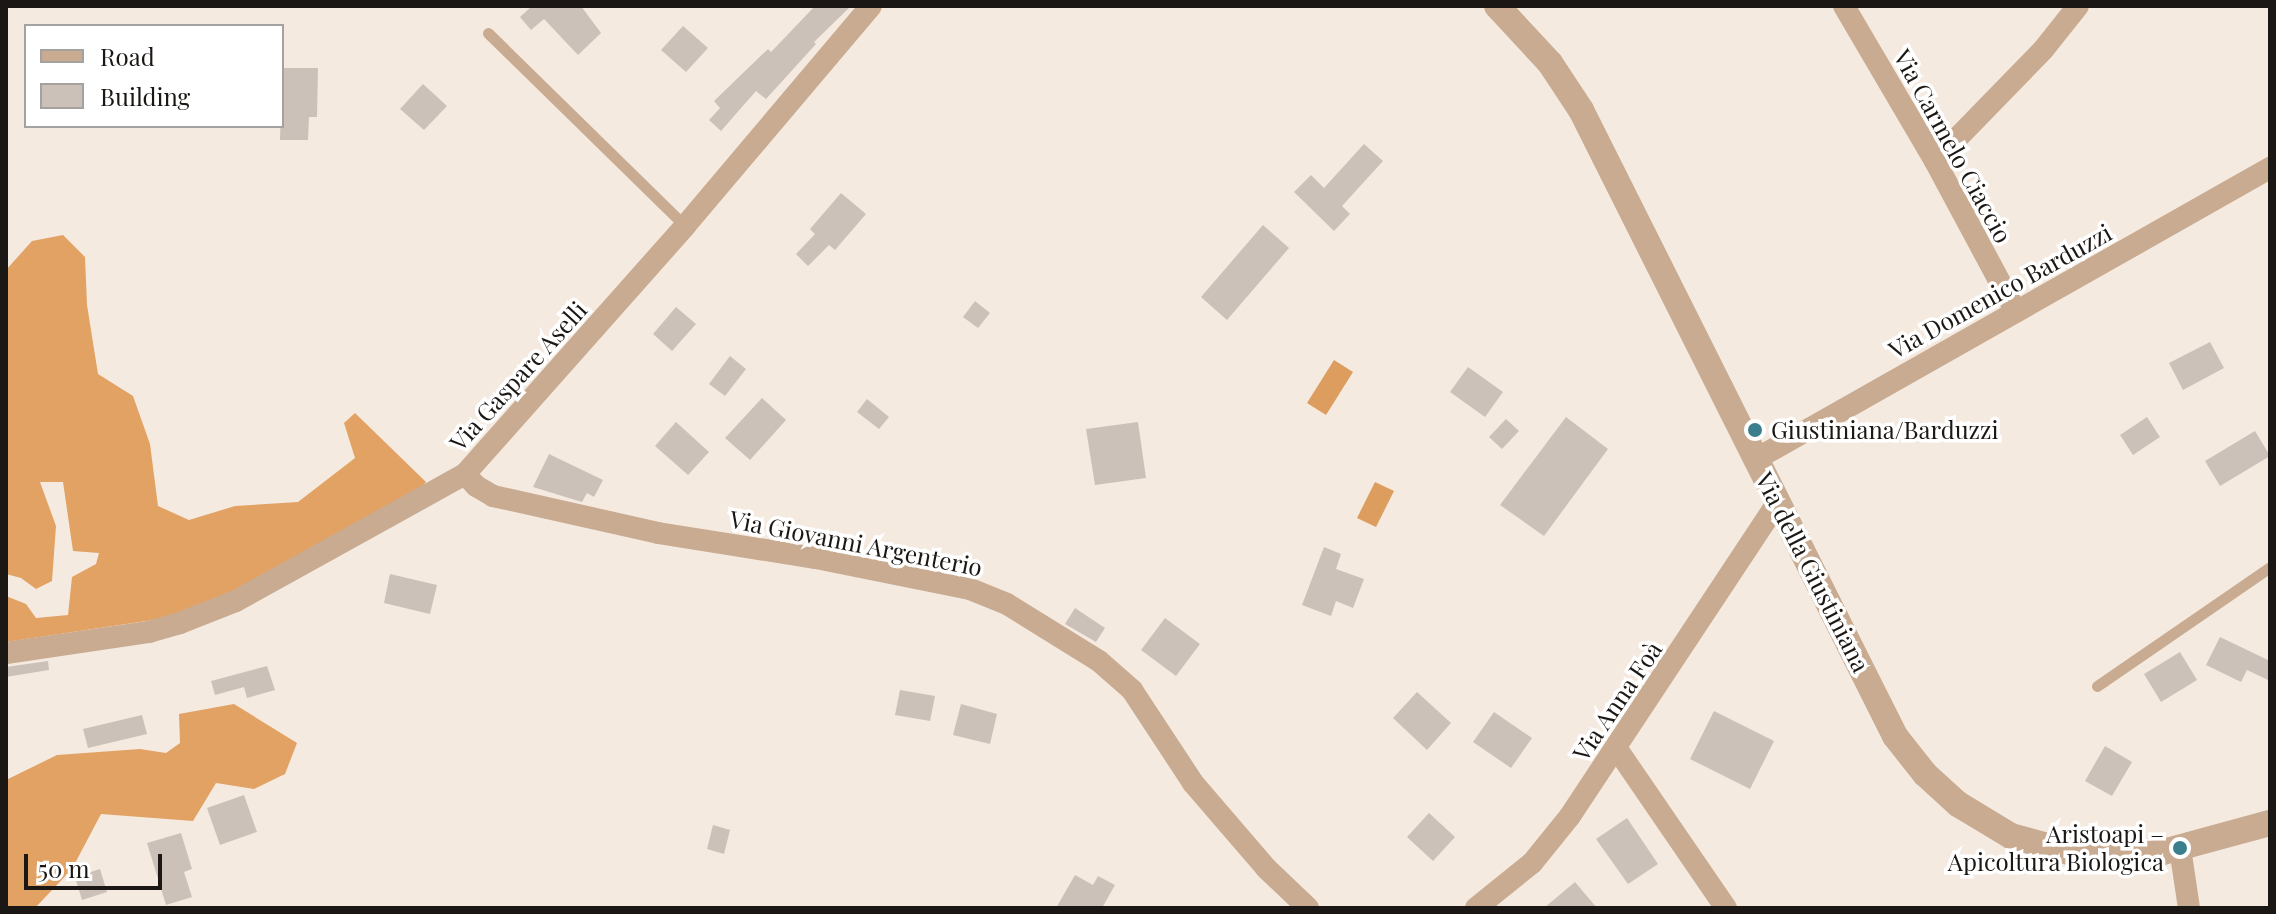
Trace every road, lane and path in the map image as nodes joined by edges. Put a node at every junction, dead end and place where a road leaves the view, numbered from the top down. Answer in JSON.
{"nodes":[{"id":1,"x":871,"y":6,"type":"edge"},
{"id":2,"x":1497,"y":6,"type":"edge"},
{"id":3,"x":1844,"y":6,"type":"edge"},
{"id":4,"x":2078,"y":6,"type":"edge"},
{"id":5,"x":488,"y":33,"type":"dead end"},
{"id":6,"x":1935,"y":161,"type":"junction"},
{"id":7,"x":2270,"y":168,"type":"edge"},
{"id":8,"x":685,"y":226,"type":"junction"},
{"id":9,"x":2016,"y":312,"type":"junction"},
{"id":10,"x":1756,"y":459,"type":"junction"},
{"id":11,"x":465,"y":474,"type":"junction"},
{"id":12,"x":1778,"y":502,"type":"junction"},
{"id":13,"x":2270,"y":567,"type":"edge"},
{"id":14,"x":6,"y":653,"type":"edge"},
{"id":15,"x":2097,"y":686,"type":"dead end"},
{"id":16,"x":1617,"y":749,"type":"junction"},
{"id":17,"x":2270,"y":823,"type":"edge"},
{"id":18,"x":2180,"y":848,"type":"junction"},
{"id":19,"x":1308,"y":908,"type":"edge"},
{"id":20,"x":1476,"y":908,"type":"edge"},
{"id":21,"x":1726,"y":908,"type":"edge"},
{"id":22,"x":2189,"y":908,"type":"edge"}],
"edges":[{"from":1,"to":8,"type":"street","name":"Via Gaspare Aselli"},
{"from":2,"to":10,"type":"street","name":"Via della Giustiniana"},
{"from":3,"to":6,"type":"street","name":"Via Carmelo Ciaccio"},
{"from":4,"to":6,"type":"street"},
{"from":5,"to":8,"type":"lane"},
{"from":6,"to":9,"type":"street","name":"Via Carmelo Ciaccio"},
{"from":7,"to":9,"type":"street","name":"Via Domenico Barduzzi"},
{"from":8,"to":11,"type":"street","name":"Via Gaspare Aselli"},
{"from":9,"to":10,"type":"street","name":"Via Domenico Barduzzi"},
{"from":10,"to":12,"type":"street","name":"Via della Giustiniana"},
{"from":11,"to":14,"type":"street","name":"Via Gaspare Aselli"},
{"from":11,"to":19,"type":"street","name":"Via Giovanni Argenterio"},
{"from":12,"to":16,"type":"street","name":"Via Anna Foà"},
{"from":12,"to":18,"type":"street","name":"Via della Giustiniana"},
{"from":13,"to":15,"type":"lane"},
{"from":16,"to":20,"type":"street","name":"Via Anna Foà"},
{"from":16,"to":21,"type":"street"},
{"from":17,"to":18,"type":"street","name":"Via della Giustiniana"},
{"from":18,"to":22,"type":"street"}]}
